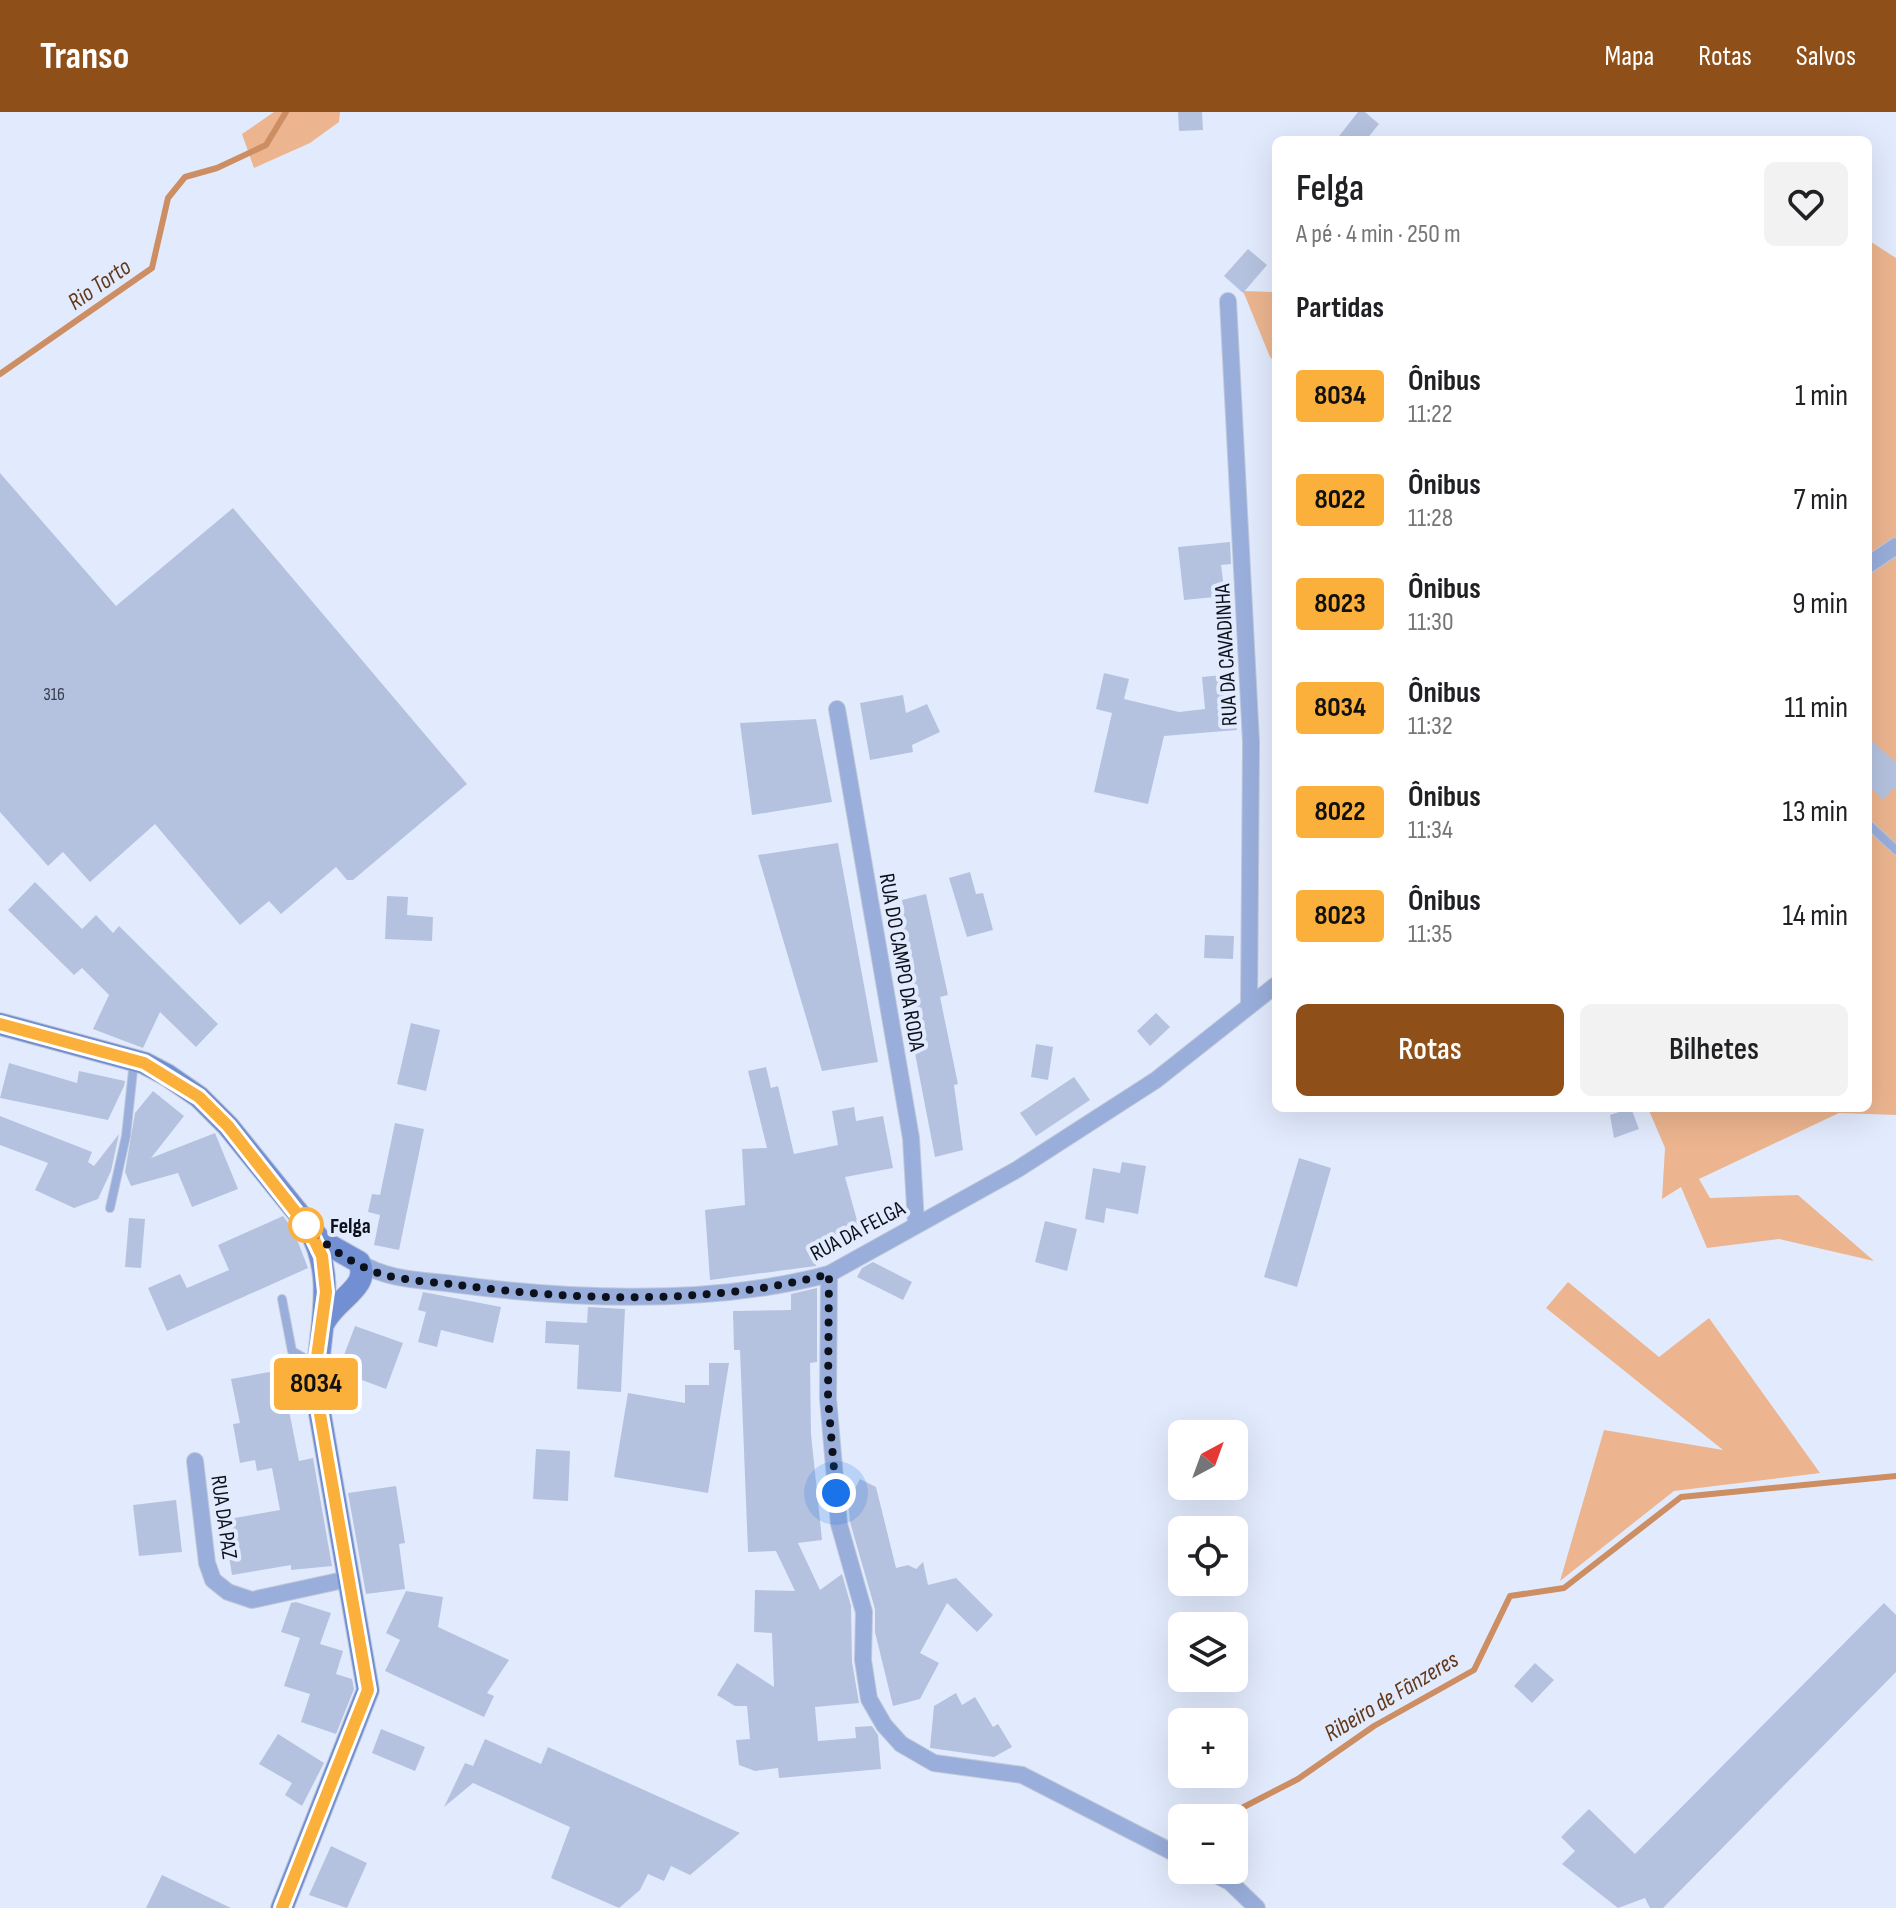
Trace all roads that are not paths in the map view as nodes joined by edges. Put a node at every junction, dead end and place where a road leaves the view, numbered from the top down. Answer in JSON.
{"nodes":[{"id":1,"x":1228,"y":301,"type":"dead end"},
{"id":2,"x":1896,"y":546,"type":"edge"},
{"id":3,"x":1872,"y":562,"type":"edge"},
{"id":4,"x":837,"y":709,"type":"dead end"},
{"id":5,"x":1872,"y":828,"type":"edge"},
{"id":6,"x":1896,"y":850,"type":"edge"},
{"id":7,"x":1272,"y":988,"type":"edge"},
{"id":8,"x":1249,"y":1006,"type":"junction"},
{"id":9,"x":0,"y":1024,"type":"edge"},
{"id":10,"x":134,"y":1060,"type":"junction"},
{"id":11,"x":110,"y":1208,"type":"dead end"},
{"id":12,"x":916,"y":1223,"type":"junction"},
{"id":13,"x":309,"y":1229,"type":"junction"},
{"id":14,"x":350,"y":1258,"type":"junction"},
{"id":15,"x":829,"y":1274,"type":"junction"},
{"id":16,"x":324,"y":1276,"type":"junction"},
{"id":17,"x":390,"y":1276,"type":"junction"},
{"id":18,"x":353,"y":1290,"type":"junction"},
{"id":19,"x":282,"y":1299,"type":"dead end"},
{"id":20,"x":320,"y":1337,"type":"junction"},
{"id":21,"x":316,"y":1364,"type":"junction"},
{"id":22,"x":195,"y":1461,"type":"dead end"},
{"id":23,"x":348,"y":1579,"type":"junction"},
{"id":24,"x":1168,"y":1850,"type":"edge"},
{"id":25,"x":1232,"y":1884,"type":"edge"},
{"id":26,"x":282,"y":1908,"type":"edge"},
{"id":27,"x":1257,"y":1908,"type":"edge"}],
"edges":[{"from":1,"to":8,"type":"street","name":"RUA DA CAVADINHA"},
{"from":2,"to":3,"type":"street"},
{"from":4,"to":12,"type":"street","name":"RUA DO CAMPO DA RODA"},
{"from":5,"to":6,"type":"lane"},
{"from":7,"to":8,"type":"street","name":"RUA DA FELGA"},
{"from":8,"to":12,"type":"street","name":"RUA DA FELGA"},
{"from":9,"to":10,"type":"street"},
{"from":10,"to":11,"type":"lane"},
{"from":10,"to":13,"type":"street"},
{"from":12,"to":15,"type":"street","name":"RUA DA FELGA"},
{"from":13,"to":14,"type":"street"},
{"from":13,"to":16,"type":"street"},
{"from":14,"to":16,"type":"street"},
{"from":14,"to":17,"type":"street","name":"RUA DA FELGA"},
{"from":14,"to":18,"type":"street"},
{"from":15,"to":17,"type":"street","name":"RUA DA FELGA"},
{"from":15,"to":24,"type":"street"},
{"from":16,"to":18,"type":"street"},
{"from":16,"to":20,"type":"street"},
{"from":17,"to":18,"type":"street","name":"RUA DA FELGA"},
{"from":18,"to":20,"type":"street"},
{"from":19,"to":21,"type":"lane"},
{"from":20,"to":21,"type":"street"},
{"from":21,"to":23,"type":"street"},
{"from":22,"to":23,"type":"street","name":"RUA DA PAZ"},
{"from":23,"to":26,"type":"street"},
{"from":25,"to":27,"type":"street"}]}
